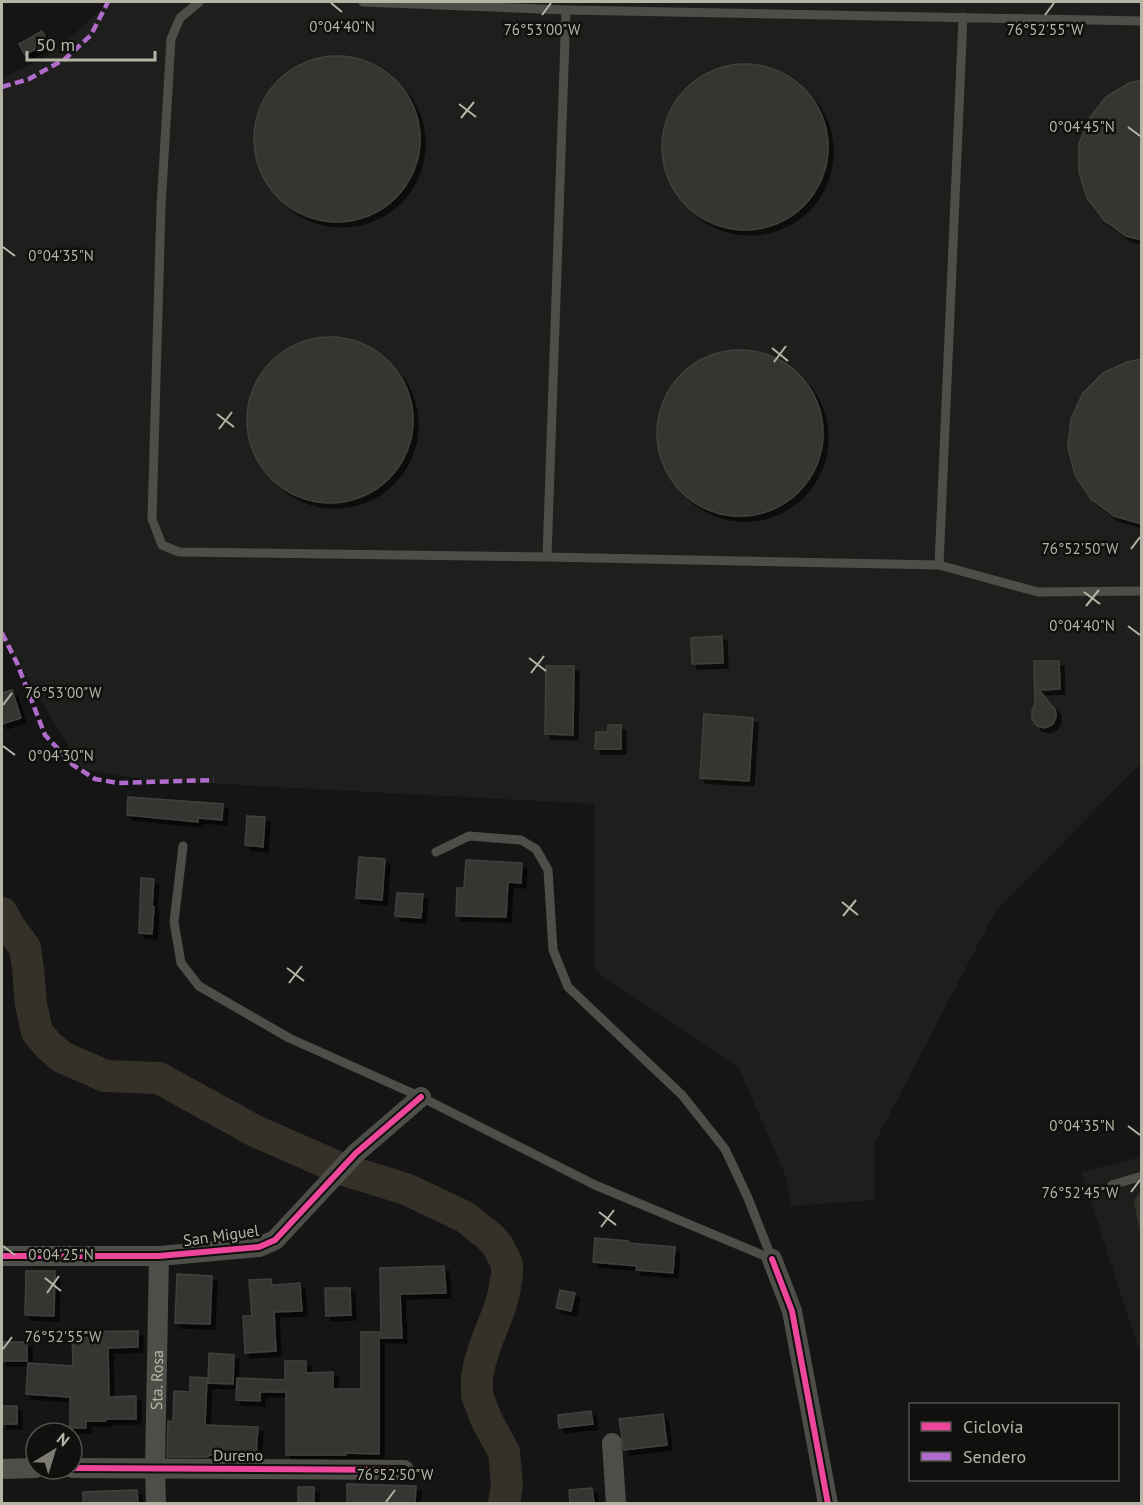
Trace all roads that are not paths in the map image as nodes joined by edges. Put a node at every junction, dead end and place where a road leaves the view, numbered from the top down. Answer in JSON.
{"nodes":[{"id":1,"x":199,"y":2,"type":"edge"},
{"id":2,"x":363,"y":2,"type":"edge"},
{"id":3,"x":567,"y":10,"type":"junction"},
{"id":4,"x":963,"y":17,"type":"junction"},
{"id":5,"x":1142,"y":21,"type":"edge"},
{"id":6,"x":547,"y":556,"type":"junction"},
{"id":7,"x":939,"y":565,"type":"junction"},
{"id":8,"x":1142,"y":591,"type":"edge"},
{"id":9,"x":183,"y":846,"type":"dead end"},
{"id":10,"x":436,"y":852,"type":"dead end"},
{"id":11,"x":421,"y":1097,"type":"junction"},
{"id":12,"x":1142,"y":1176,"type":"edge"},
{"id":13,"x":1112,"y":1185,"type":"dead end"},
{"id":14,"x":2,"y":1256,"type":"edge"},
{"id":15,"x":159,"y":1256,"type":"junction"},
{"id":16,"x":772,"y":1259,"type":"junction"},
{"id":17,"x":612,"y":1443,"type":"dead end"},
{"id":18,"x":24,"y":1468,"type":"edge"},
{"id":19,"x":84,"y":1468,"type":"edge"},
{"id":20,"x":155,"y":1468,"type":"junction"},
{"id":21,"x":2,"y":1469,"type":"edge"},
{"id":22,"x":404,"y":1470,"type":"dead end"},
{"id":23,"x":156,"y":1503,"type":"edge"},
{"id":24,"x":616,"y":1503,"type":"edge"},
{"id":25,"x":828,"y":1503,"type":"edge"}],
"edges":[{"from":1,"to":6,"type":"lane"},
{"from":2,"to":3,"type":"lane"},
{"from":3,"to":4,"type":"lane"},
{"from":3,"to":6,"type":"lane"},
{"from":4,"to":5,"type":"lane"},
{"from":4,"to":7,"type":"lane"},
{"from":6,"to":7,"type":"lane"},
{"from":7,"to":8,"type":"lane"},
{"from":9,"to":11,"type":"lane"},
{"from":10,"to":16,"type":"lane"},
{"from":11,"to":15,"type":"street","name":"San Miguel"},
{"from":11,"to":16,"type":"lane"},
{"from":12,"to":13,"type":"lane"},
{"from":14,"to":15,"type":"street","name":"San Miguel"},
{"from":15,"to":20,"type":"street","name":"Sta. Rosa"},
{"from":16,"to":25,"type":"street"},
{"from":17,"to":24,"type":"street"},
{"from":18,"to":21,"type":"street"},
{"from":19,"to":20,"type":"street","name":"Dureno"},
{"from":20,"to":22,"type":"street","name":"Dureno"},
{"from":20,"to":23,"type":"street","name":"Sta. Rosa"}]}
